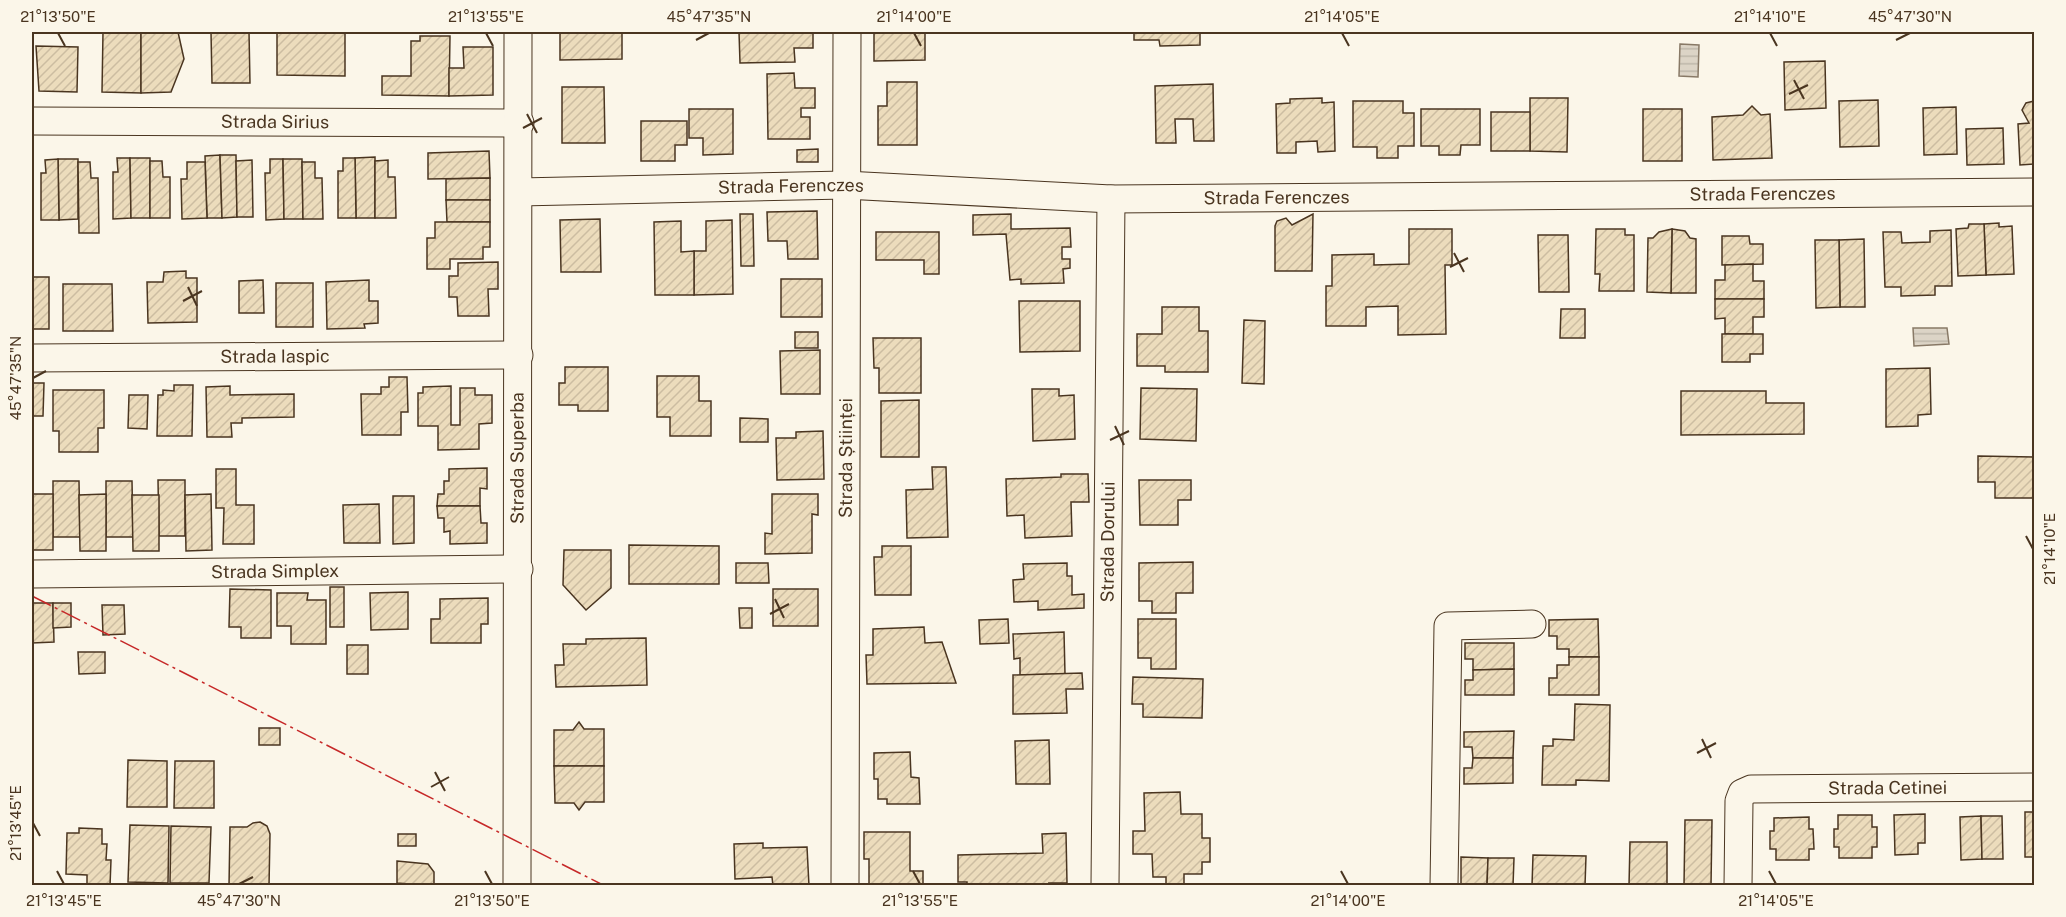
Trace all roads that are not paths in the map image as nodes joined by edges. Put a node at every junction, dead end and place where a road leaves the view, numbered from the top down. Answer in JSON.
{"nodes":[{"id":1,"x":518,"y":32,"type":"edge"},
{"id":2,"x":847,"y":32,"type":"edge"},
{"id":3,"x":32,"y":121,"type":"edge"},
{"id":4,"x":520,"y":123,"type":"junction"},
{"id":5,"x":845,"y":185,"type":"junction"},
{"id":6,"x":519,"y":192,"type":"junction"},
{"id":7,"x":2034,"y":192,"type":"edge"},
{"id":8,"x":1111,"y":199,"type":"junction"},
{"id":9,"x":519,"y":355,"type":"junction"},
{"id":10,"x":32,"y":358,"type":"edge"},
{"id":11,"x":519,"y":569,"type":"junction"},
{"id":12,"x":32,"y":574,"type":"edge"},
{"id":13,"x":1532,"y":624,"type":"dead end"},
{"id":14,"x":2034,"y":787,"type":"edge"},
{"id":15,"x":517,"y":885,"type":"edge"},
{"id":16,"x":845,"y":885,"type":"edge"},
{"id":17,"x":1105,"y":885,"type":"edge"},
{"id":18,"x":1444,"y":885,"type":"edge"},
{"id":19,"x":1738,"y":885,"type":"edge"}],
"edges":[{"from":1,"to":4,"type":"street","name":"Strada Superba"},
{"from":2,"to":5,"type":"street","name":"Strada Științei"},
{"from":3,"to":4,"type":"street","name":"Strada Sirius"},
{"from":4,"to":6,"type":"street","name":"Strada Superba"},
{"from":5,"to":6,"type":"street","name":"Strada Ferenczes"},
{"from":5,"to":8,"type":"street","name":"Strada Ferenczes"},
{"from":5,"to":16,"type":"street","name":"Strada Științei"},
{"from":6,"to":9,"type":"street","name":"Strada Superba"},
{"from":7,"to":8,"type":"street","name":"Strada Ferenczes"},
{"from":8,"to":17,"type":"street","name":"Strada Dorului"},
{"from":9,"to":10,"type":"street","name":"Strada Iaspic"},
{"from":9,"to":11,"type":"street","name":"Strada Superba"},
{"from":11,"to":12,"type":"street","name":"Strada Simplex"},
{"from":11,"to":15,"type":"street","name":"Strada Superba"},
{"from":13,"to":18,"type":"street"},
{"from":14,"to":19,"type":"street","name":"Strada Cetinei"}]}
